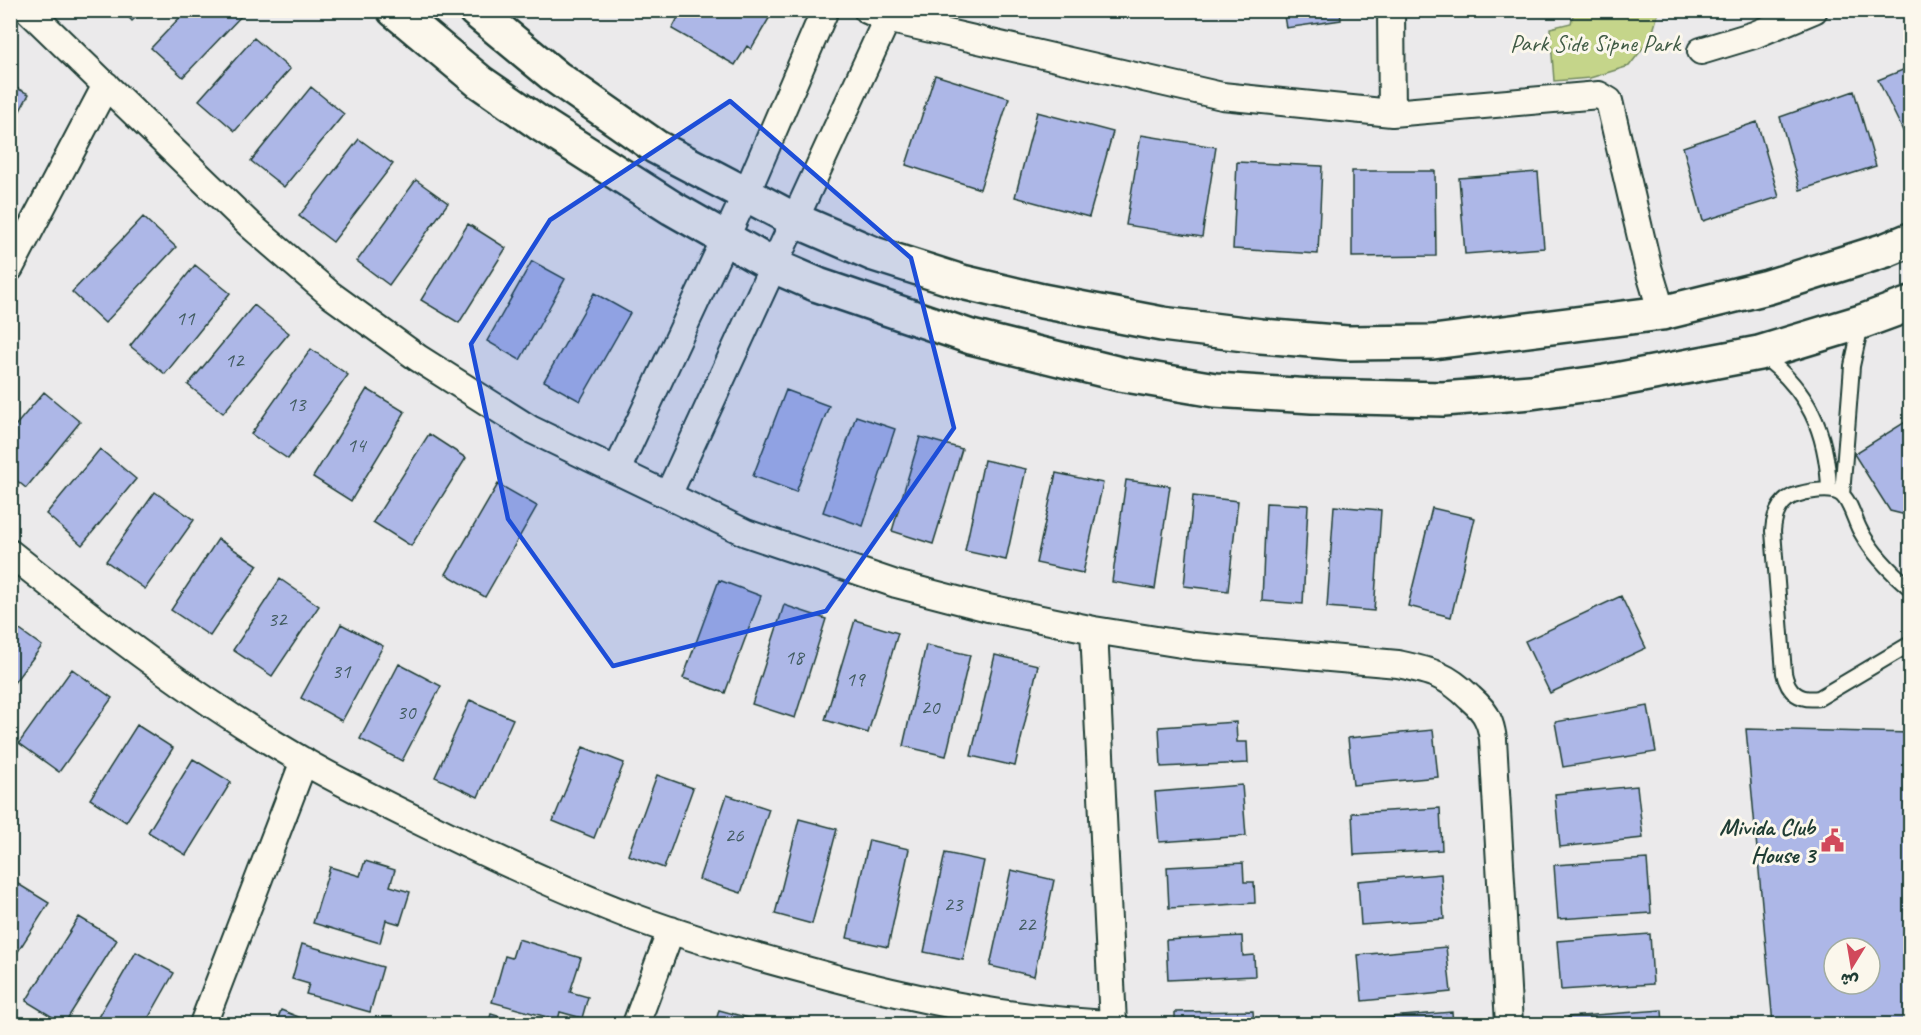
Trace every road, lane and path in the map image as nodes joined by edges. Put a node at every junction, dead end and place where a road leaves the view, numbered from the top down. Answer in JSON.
{"nodes":[{"id":1,"x":28,"y":10,"type":"edge"},
{"id":2,"x":394,"y":10,"type":"edge"},
{"id":3,"x":475,"y":10,"type":"edge"},
{"id":4,"x":825,"y":10,"type":"edge"},
{"id":5,"x":1391,"y":10,"type":"edge"},
{"id":6,"x":1814,"y":10,"type":"edge"},
{"id":7,"x":877,"y":15,"type":"edge"},
{"id":8,"x":1701,"y":51,"type":"dead end"},
{"id":9,"x":106,"y":85,"type":"junction"},
{"id":10,"x":1392,"y":113,"type":"junction"},
{"id":11,"x":746,"y":194,"type":"junction"},
{"id":12,"x":795,"y":220,"type":"junction"},
{"id":13,"x":725,"y":239,"type":"junction"},
{"id":14,"x":1911,"y":240,"type":"edge"},
{"id":15,"x":774,"y":266,"type":"junction"},
{"id":16,"x":10,"y":267,"type":"edge"},
{"id":17,"x":1911,"y":304,"type":"edge"},
{"id":18,"x":1662,"y":313,"type":"junction"},
{"id":19,"x":1861,"y":322,"type":"junction"},
{"id":20,"x":1759,"y":353,"type":"junction"},
{"id":21,"x":616,"y":470,"type":"junction"},
{"id":22,"x":1836,"y":492,"type":"junction"},
{"id":23,"x":668,"y":495,"type":"junction"},
{"id":24,"x":10,"y":553,"type":"edge"},
{"id":25,"x":1911,"y":588,"type":"edge"},
{"id":26,"x":1094,"y":630,"type":"junction"},
{"id":27,"x":1911,"y":644,"type":"edge"},
{"id":28,"x":304,"y":761,"type":"junction"},
{"id":29,"x":671,"y":930,"type":"junction"},
{"id":30,"x":203,"y":1024,"type":"edge"},
{"id":31,"x":636,"y":1024,"type":"edge"},
{"id":32,"x":1113,"y":1024,"type":"edge"},
{"id":33,"x":1509,"y":1024,"type":"edge"}],
"edges":[{"from":1,"to":9,"type":"street"},
{"from":2,"to":13,"type":"street"},
{"from":3,"to":11,"type":"street"},
{"from":4,"to":11,"type":"street"},
{"from":5,"to":10,"type":"street"},
{"from":6,"to":8,"type":"street"},
{"from":7,"to":10,"type":"street"},
{"from":7,"to":12,"type":"street"},
{"from":9,"to":16,"type":"street"},
{"from":9,"to":21,"type":"street"},
{"from":10,"to":18,"type":"street"},
{"from":11,"to":12,"type":"street"},
{"from":11,"to":13,"type":"street"},
{"from":12,"to":15,"type":"street"},
{"from":12,"to":18,"type":"street"},
{"from":13,"to":15,"type":"street"},
{"from":13,"to":21,"type":"street"},
{"from":14,"to":18,"type":"street"},
{"from":15,"to":20,"type":"street"},
{"from":15,"to":23,"type":"street"},
{"from":17,"to":19,"type":"street"},
{"from":19,"to":20,"type":"street"},
{"from":19,"to":22,"type":"lane"},
{"from":20,"to":22,"type":"lane"},
{"from":21,"to":23,"type":"street"},
{"from":22,"to":25,"type":"lane"},
{"from":22,"to":27,"type":"lane"},
{"from":23,"to":26,"type":"street"},
{"from":24,"to":28,"type":"street"},
{"from":26,"to":32,"type":"street"},
{"from":26,"to":33,"type":"street"},
{"from":28,"to":29,"type":"street"},
{"from":28,"to":30,"type":"street"},
{"from":29,"to":31,"type":"street"},
{"from":29,"to":32,"type":"street"}]}
